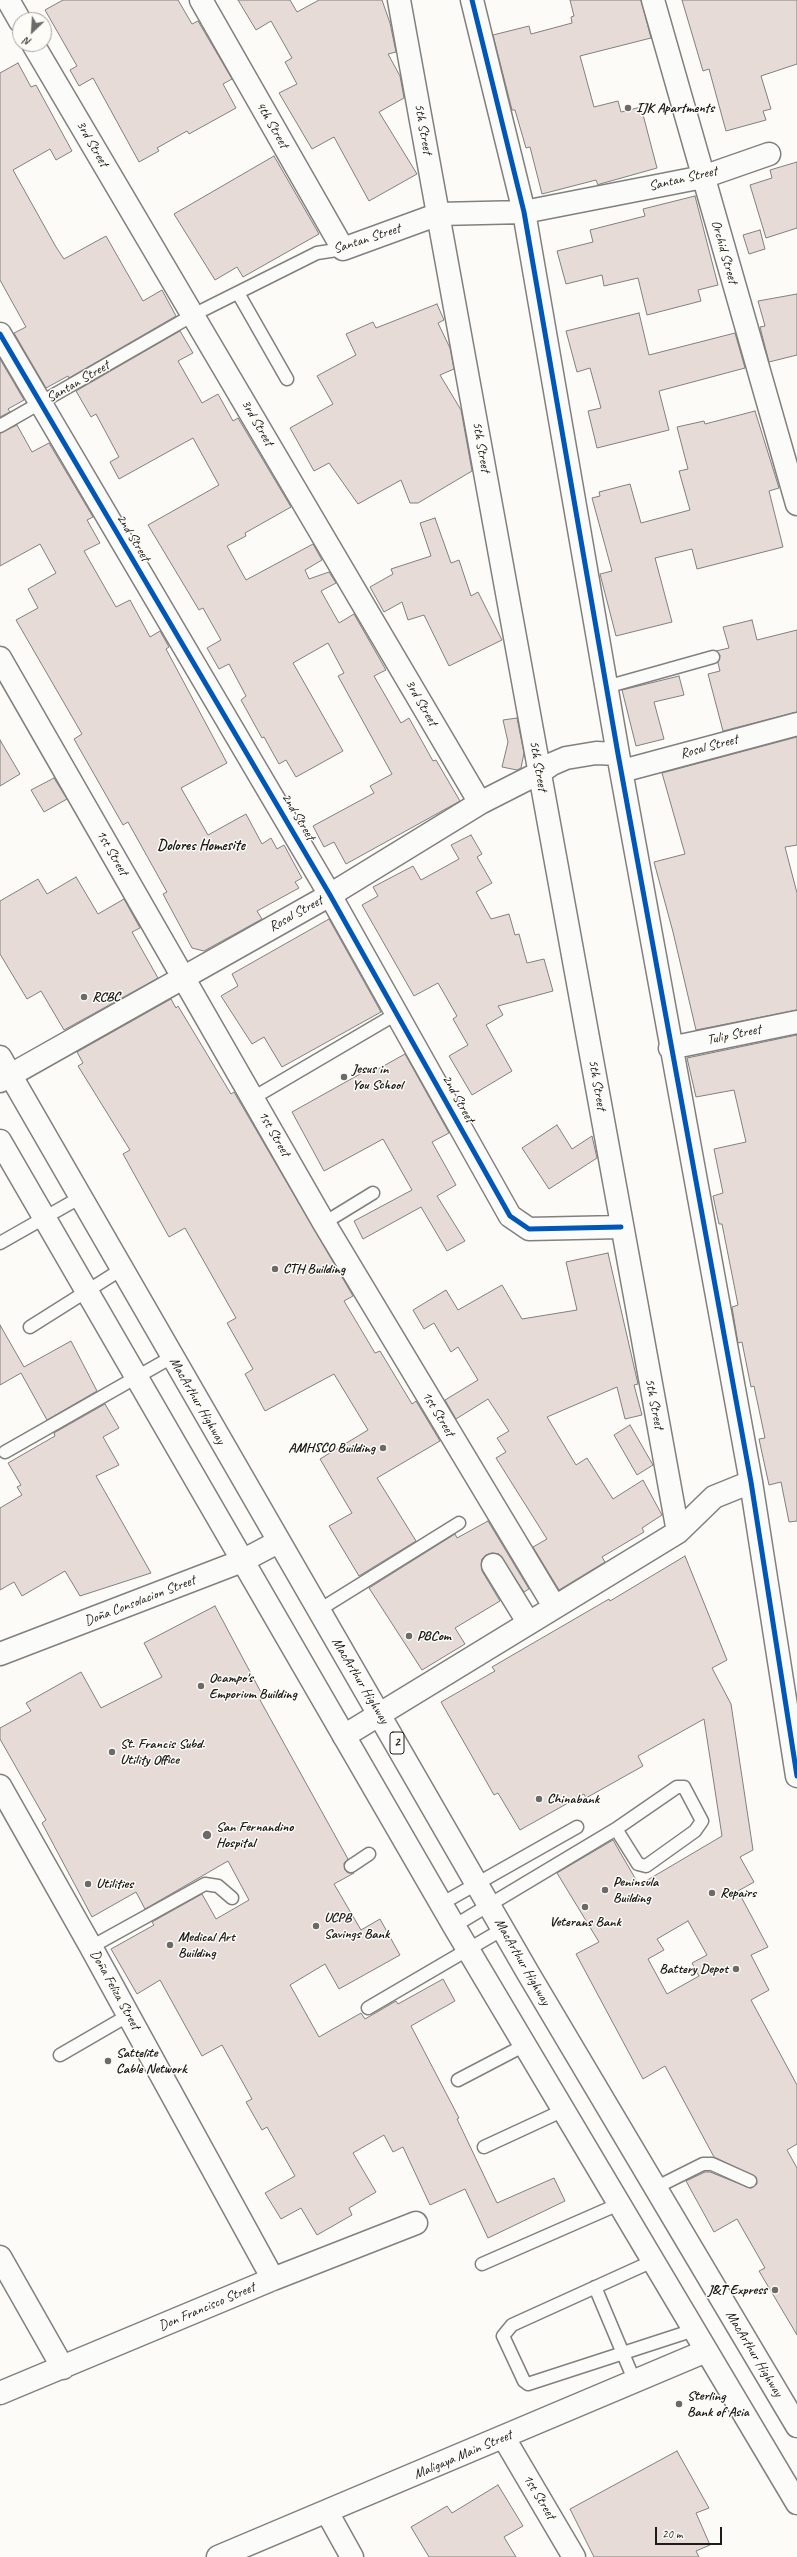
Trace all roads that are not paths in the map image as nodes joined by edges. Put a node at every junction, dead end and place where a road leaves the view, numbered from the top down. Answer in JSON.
{"nodes":[{"id":1,"x":8,"y":0,"type":"edge"},
{"id":2,"x":201,"y":0,"type":"edge"},
{"id":3,"x":399,"y":0,"type":"edge"},
{"id":4,"x":472,"y":0,"type":"edge"},
{"id":5,"x":653,"y":0,"type":"edge"},
{"id":6,"x":15,"y":12,"type":"edge"},
{"id":7,"x":38,"y":52,"type":"edge"},
{"id":8,"x":769,"y":154,"type":"dead end"},
{"id":9,"x":703,"y":177,"type":"junction"},
{"id":10,"x":524,"y":212,"type":"junction"},
{"id":11,"x":439,"y":214,"type":"junction"},
{"id":12,"x":343,"y":249,"type":"junction"},
{"id":13,"x":238,"y":293,"type":"junction"},
{"id":14,"x":193,"y":315,"type":"junction"},
{"id":15,"x":0,"y":334,"type":"edge"},
{"id":16,"x":287,"y":379,"type":"dead end"},
{"id":17,"x":40,"y":404,"type":"junction"},
{"id":18,"x":0,"y":426,"type":"edge"},
{"id":19,"x":797,"y":504,"type":"edge"},
{"id":20,"x":713,"y":657,"type":"dead end"},
{"id":21,"x":0,"y":658,"type":"edge"},
{"id":22,"x":606,"y":687,"type":"junction"},
{"id":23,"x":797,"y":724,"type":"edge"},
{"id":24,"x":620,"y":763,"type":"junction"},
{"id":25,"x":539,"y":773,"type":"junction"},
{"id":26,"x":480,"y":803,"type":"junction"},
{"id":27,"x":330,"y":895,"type":"junction"},
{"id":28,"x":184,"y":977,"type":"junction"},
{"id":29,"x":396,"y":1014,"type":"junction"},
{"id":30,"x":797,"y":1022,"type":"edge"},
{"id":31,"x":670,"y":1048,"type":"junction"},
{"id":32,"x":0,"y":1057,"type":"edge"},
{"id":33,"x":5,"y":1078,"type":"edge"},
{"id":34,"x":253,"y":1098,"type":"junction"},
{"id":35,"x":0,"y":1142,"type":"edge"},
{"id":36,"x":373,"y":1193,"type":"dead end"},
{"id":37,"x":81,"y":1197,"type":"junction"},
{"id":38,"x":44,"y":1216,"type":"junction"},
{"id":39,"x":324,"y":1223,"type":"junction"},
{"id":40,"x":621,"y":1227,"type":"junction"},
{"id":41,"x":0,"y":1243,"type":"edge"},
{"id":42,"x":122,"y":1269,"type":"junction"},
{"id":43,"x":88,"y":1291,"type":"junction"},
{"id":44,"x":30,"y":1327,"type":"dead end"},
{"id":45,"x":172,"y":1356,"type":"junction"},
{"id":46,"x":136,"y":1375,"type":"junction"},
{"id":47,"x":5,"y":1452,"type":"dead end"},
{"id":48,"x":751,"y":1482,"type":"junction"},
{"id":49,"x":459,"y":1523,"type":"dead end"},
{"id":50,"x":678,"y":1532,"type":"junction"},
{"id":51,"x":278,"y":1542,"type":"junction"},
{"id":52,"x":242,"y":1561,"type":"junction"},
{"id":53,"x":493,"y":1565,"type":"dead end"},
{"id":54,"x":554,"y":1606,"type":"junction"},
{"id":55,"x":319,"y":1610,"type":"junction"},
{"id":56,"x":528,"y":1622,"type":"junction"},
{"id":57,"x":0,"y":1654,"type":"edge"},
{"id":58,"x":381,"y":1715,"type":"junction"},
{"id":59,"x":344,"y":1736,"type":"junction"},
{"id":60,"x":797,"y":1776,"type":"edge"},
{"id":61,"x":0,"y":1786,"type":"edge"},
{"id":62,"x":578,"y":1828,"type":"dead end"},
{"id":63,"x":616,"y":1829,"type":"junction"},
{"id":64,"x":370,"y":1854,"type":"dead end"},
{"id":65,"x":351,"y":1866,"type":"dead end"},
{"id":66,"x":478,"y":1885,"type":"junction"},
{"id":67,"x":232,"y":1898,"type":"dead end"},
{"id":68,"x":441,"y":1904,"type":"junction"},
{"id":69,"x":489,"y":1905,"type":"junction"},
{"id":70,"x":454,"y":1926,"type":"junction"},
{"id":71,"x":503,"y":1929,"type":"junction"},
{"id":72,"x":91,"y":1947,"type":"junction"},
{"id":73,"x":468,"y":1950,"type":"junction"},
{"id":74,"x":368,"y":2008,"type":"dead end"},
{"id":75,"x":128,"y":2015,"type":"junction"},
{"id":76,"x":525,"y":2045,"type":"junction"},
{"id":77,"x":60,"y":2055,"type":"dead end"},
{"id":78,"x":458,"y":2080,"type":"dead end"},
{"id":79,"x":564,"y":2110,"type":"junction"},
{"id":80,"x":484,"y":2147,"type":"dead end"},
{"id":81,"x":750,"y":2181,"type":"dead end"},
{"id":82,"x":655,"y":2188,"type":"junction"},
{"id":83,"x":619,"y":2204,"type":"junction"},
{"id":84,"x":416,"y":2223,"type":"dead end"},
{"id":85,"x":0,"y":2257,"type":"edge"},
{"id":86,"x":653,"y":2261,"type":"junction"},
{"id":87,"x":482,"y":2264,"type":"dead end"},
{"id":88,"x":274,"y":2279,"type":"junction"},
{"id":89,"x":595,"y":2287,"type":"junction"},
{"id":90,"x":694,"y":2330,"type":"junction"},
{"id":91,"x":706,"y":2351,"type":"junction"},
{"id":92,"x":623,"y":2353,"type":"junction"},
{"id":93,"x":63,"y":2368,"type":"junction"},
{"id":94,"x":635,"y":2382,"type":"junction"},
{"id":95,"x":0,"y":2393,"type":"edge"},
{"id":96,"x":797,"y":2426,"type":"edge"},
{"id":97,"x":504,"y":2438,"type":"junction"},
{"id":98,"x":797,"y":2503,"type":"edge"},
{"id":99,"x":327,"y":2512,"type":"junction"},
{"id":100,"x":218,"y":2557,"type":"edge"},
{"id":101,"x":352,"y":2557,"type":"edge"},
{"id":102,"x":574,"y":2557,"type":"edge"}],
"edges":[{"from":1,"to":6,"type":"main road"},
{"from":2,"to":12,"type":"main road","name":"4th Street"},
{"from":3,"to":11,"type":"main road","name":"5th Street"},
{"from":4,"to":10,"type":"main road"},
{"from":5,"to":9,"type":"main road","name":"Orchid Street"},
{"from":7,"to":14,"type":"main road","name":"3rd Street"},
{"from":8,"to":9,"type":"main road","name":"Santan Street"},
{"from":9,"to":10,"type":"main road","name":"Santan Street"},
{"from":9,"to":19,"type":"main road","name":"Orchid Street"},
{"from":10,"to":11,"type":"main road","name":"Santan Street"},
{"from":10,"to":22,"type":"main road"},
{"from":11,"to":12,"type":"main road","name":"Santan Street"},
{"from":11,"to":25,"type":"main road","name":"5th Street"},
{"from":12,"to":13,"type":"lane","name":"Santan Street"},
{"from":13,"to":14,"type":"lane","name":"Santan Street"},
{"from":13,"to":16,"type":"lane"},
{"from":14,"to":17,"type":"lane","name":"Santan Street"},
{"from":14,"to":26,"type":"main road","name":"3rd Street"},
{"from":15,"to":17,"type":"main road","name":"2nd Street"},
{"from":17,"to":18,"type":"lane","name":"Santan Street"},
{"from":17,"to":27,"type":"main road","name":"2nd Street"},
{"from":20,"to":22,"type":"lane"},
{"from":21,"to":28,"type":"main road","name":"1st Street"},
{"from":22,"to":24,"type":"main road"},
{"from":23,"to":24,"type":"main road","name":"Rosal Street"},
{"from":24,"to":25,"type":"main road","name":"Rosal Street"},
{"from":24,"to":31,"type":"main road"},
{"from":25,"to":26,"type":"main road","name":"Rosal Street"},
{"from":25,"to":40,"type":"main road","name":"5th Street"},
{"from":26,"to":27,"type":"main road","name":"Rosal Street"},
{"from":27,"to":28,"type":"main road","name":"Rosal Street"},
{"from":27,"to":29,"type":"main road","name":"2nd Street"},
{"from":28,"to":33,"type":"main road","name":"Rosal Street"},
{"from":28,"to":34,"type":"main road","name":"1st Street"},
{"from":29,"to":34,"type":"lane"},
{"from":29,"to":40,"type":"main road","name":"2nd Street"},
{"from":30,"to":31,"type":"main road","name":"Tulip Street"},
{"from":31,"to":48,"type":"main road"},
{"from":32,"to":33,"type":"main road","name":"MacArthur Highway","number":"2"},
{"from":33,"to":37,"type":"main road","name":"MacArthur Highway","number":"2"},
{"from":34,"to":39,"type":"main road","name":"1st Street"},
{"from":35,"to":38,"type":"main road"},
{"from":36,"to":39,"type":"lane"},
{"from":37,"to":38,"type":"lane"},
{"from":37,"to":42,"type":"main road","name":"MacArthur Highway","number":"2"},
{"from":38,"to":41,"type":"lane"},
{"from":38,"to":43,"type":"main road"},
{"from":39,"to":54,"type":"main road","name":"1st Street"},
{"from":40,"to":50,"type":"main road","name":"5th Street"},
{"from":42,"to":43,"type":"lane"},
{"from":42,"to":45,"type":"main road","name":"MacArthur Highway","number":"2"},
{"from":43,"to":44,"type":"lane"},
{"from":43,"to":46,"type":"main road"},
{"from":45,"to":46,"type":"lane"},
{"from":45,"to":51,"type":"main road","name":"MacArthur Highway","number":"2"},
{"from":46,"to":47,"type":"lane"},
{"from":46,"to":52,"type":"main road"},
{"from":48,"to":50,"type":"main road"},
{"from":48,"to":60,"type":"main road"},
{"from":49,"to":55,"type":"lane"},
{"from":50,"to":54,"type":"main road"},
{"from":51,"to":52,"type":"main road","name":"Doña Consolacion Street"},
{"from":51,"to":55,"type":"main road","name":"MacArthur Highway","number":"2"},
{"from":52,"to":57,"type":"main road","name":"Doña Consolacion Street"},
{"from":52,"to":59,"type":"main road"},
{"from":53,"to":56,"type":"main road"},
{"from":54,"to":56,"type":"main road"},
{"from":55,"to":58,"type":"main road","name":"MacArthur Highway","number":"2"},
{"from":56,"to":58,"type":"main road"},
{"from":58,"to":59,"type":"main road"},
{"from":58,"to":66,"type":"main road","name":"MacArthur Highway","number":"2"},
{"from":59,"to":68,"type":"main road"},
{"from":61,"to":72,"type":"main road","name":"Doña Feliza Street"},
{"from":62,"to":66,"type":"lane"},
{"from":63,"to":63,"type":"lane"},
{"from":63,"to":69,"type":"lane"},
{"from":64,"to":65,"type":"lane"},
{"from":66,"to":68,"type":"lane"},
{"from":66,"to":69,"type":"main road","name":"MacArthur Highway","number":"2"},
{"from":67,"to":72,"type":"lane"},
{"from":68,"to":70,"type":"main road"},
{"from":69,"to":70,"type":"lane"},
{"from":69,"to":71,"type":"main road","name":"MacArthur Highway","number":"2"},
{"from":70,"to":73,"type":"main road"},
{"from":71,"to":73,"type":"lane"},
{"from":71,"to":82,"type":"main road","name":"MacArthur Highway","number":"2"},
{"from":72,"to":75,"type":"main road","name":"Doña Feliza Street"},
{"from":73,"to":74,"type":"lane"},
{"from":73,"to":76,"type":"main road"},
{"from":75,"to":77,"type":"lane"},
{"from":75,"to":88,"type":"main road","name":"Doña Feliza Street"},
{"from":76,"to":78,"type":"lane"},
{"from":76,"to":79,"type":"main road"},
{"from":79,"to":80,"type":"lane"},
{"from":79,"to":83,"type":"main road"},
{"from":81,"to":82,"type":"lane"},
{"from":82,"to":96,"type":"main road","name":"MacArthur Highway","number":"2"},
{"from":83,"to":86,"type":"main road"},
{"from":83,"to":87,"type":"lane"},
{"from":84,"to":88,"type":"main road","name":"Don Francisco Street"},
{"from":85,"to":93,"type":"main road"},
{"from":86,"to":89,"type":"lane"},
{"from":86,"to":90,"type":"main road"},
{"from":88,"to":93,"type":"main road","name":"Don Francisco Street"},
{"from":89,"to":92,"type":"lane"},
{"from":89,"to":92,"type":"lane"},
{"from":90,"to":91,"type":"main road"},
{"from":90,"to":92,"type":"lane"},
{"from":91,"to":94,"type":"main road","name":"Maligaya Main Street"},
{"from":91,"to":98,"type":"main road"},
{"from":92,"to":94,"type":"lane"},
{"from":93,"to":95,"type":"main road","name":"Don Francisco Street"},
{"from":94,"to":97,"type":"main road","name":"Maligaya Main Street"},
{"from":97,"to":99,"type":"main road","name":"Maligaya Main Street"},
{"from":97,"to":102,"type":"main road","name":"1st Street"},
{"from":99,"to":100,"type":"main road","name":"Maligaya Main Street"},
{"from":99,"to":101,"type":"main road"}]}
